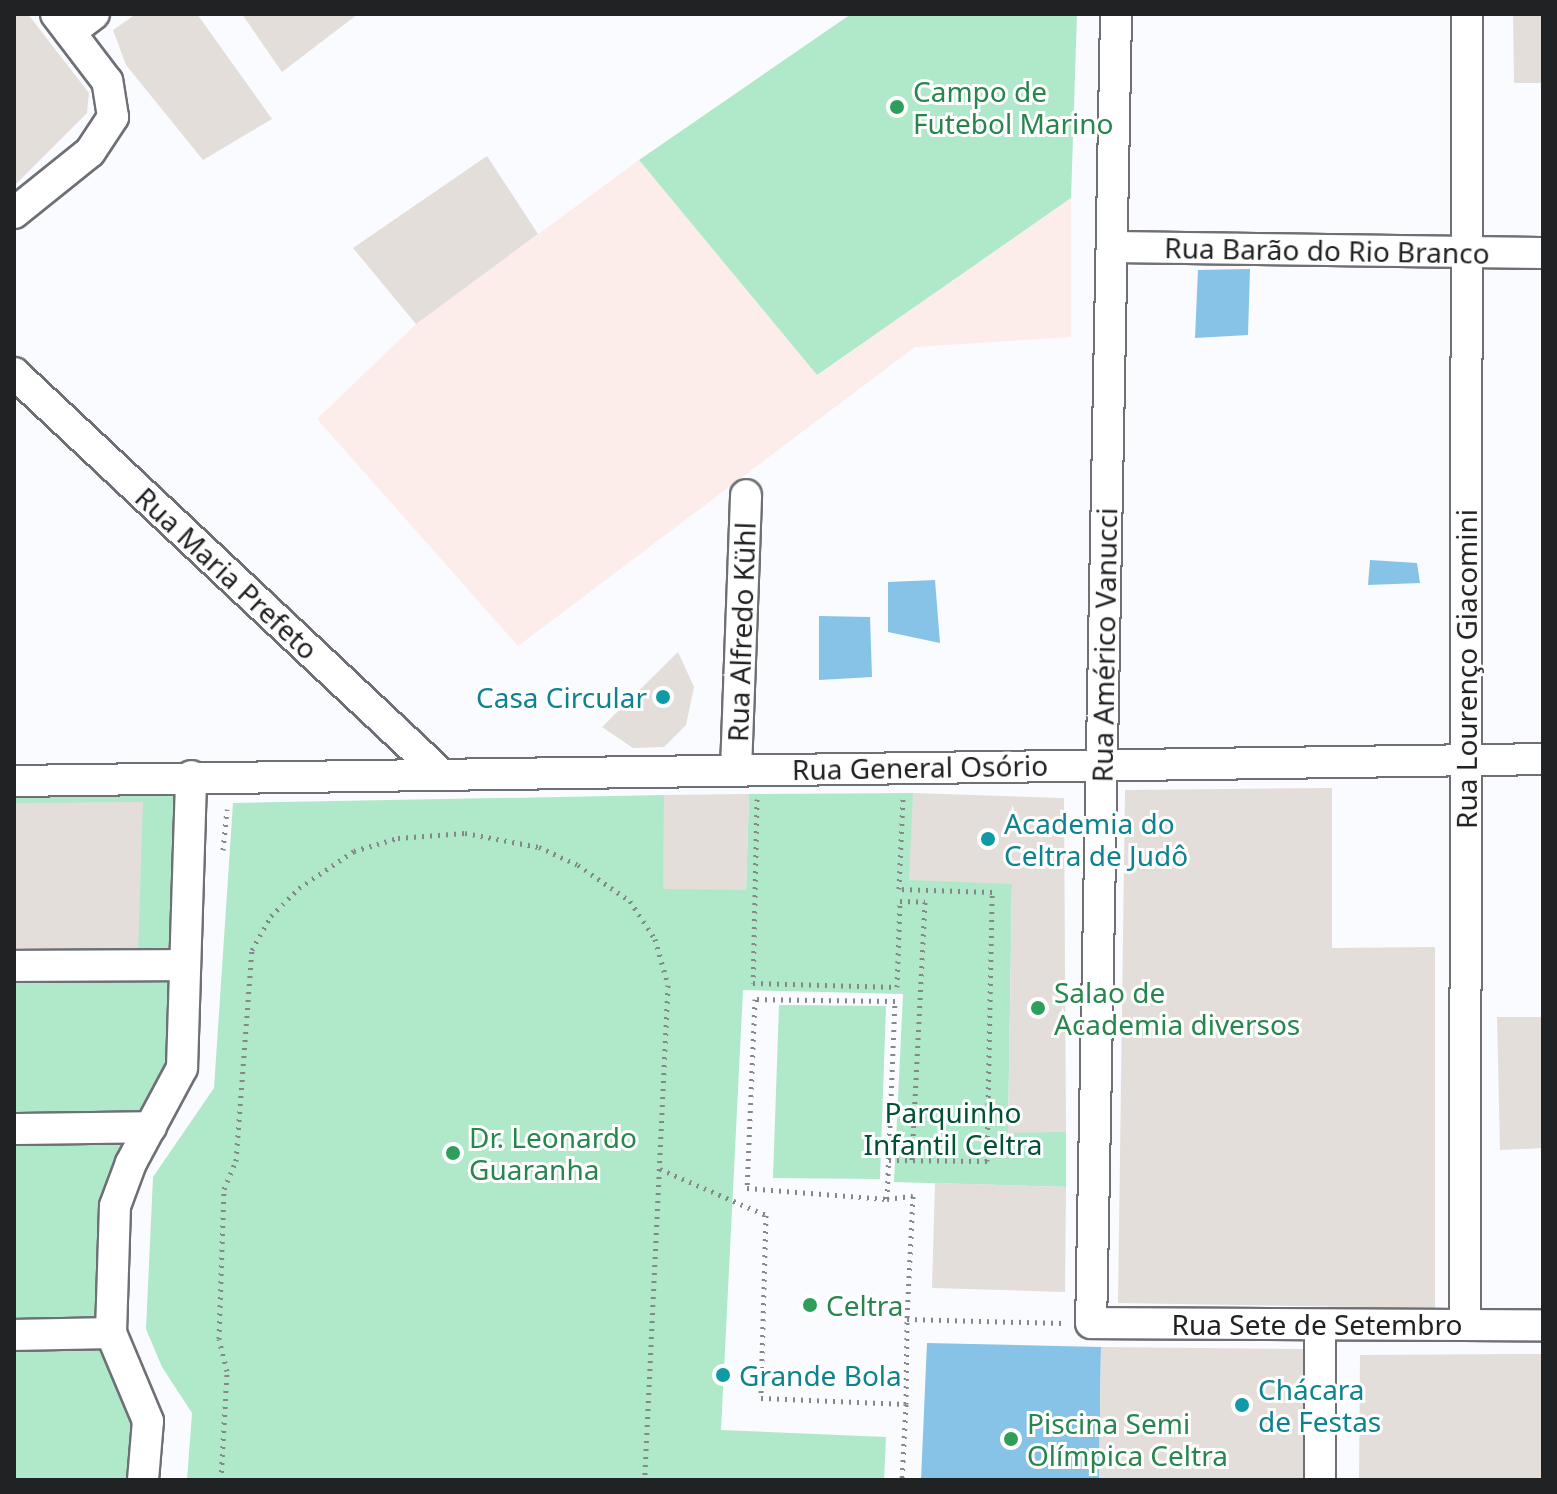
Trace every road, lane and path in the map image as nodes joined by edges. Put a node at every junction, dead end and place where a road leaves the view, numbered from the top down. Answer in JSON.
{"nodes":[{"id":1,"x":1116,"y":14,"type":"edge"},
{"id":2,"x":1467,"y":14,"type":"edge"},
{"id":3,"x":73,"y":20,"type":"edge"},
{"id":4,"x":14,"y":213,"type":"edge"},
{"id":5,"x":1112,"y":247,"type":"junction"},
{"id":6,"x":1466,"y":252,"type":"junction"},
{"id":7,"x":1543,"y":253,"type":"edge"},
{"id":8,"x":14,"y":373,"type":"edge"},
{"id":9,"x":746,"y":495,"type":"dead end"},
{"id":10,"x":1543,"y":759,"type":"edge"},
{"id":11,"x":1465,"y":760,"type":"junction"},
{"id":12,"x":1102,"y":765,"type":"junction"},
{"id":13,"x":736,"y":770,"type":"junction"},
{"id":14,"x":440,"y":773,"type":"junction"},
{"id":15,"x":191,"y":776,"type":"junction"},
{"id":16,"x":14,"y":781,"type":"edge"},
{"id":17,"x":772,"y":799,"type":"dead end"},
{"id":18,"x":889,"y":799,"type":"dead end"},
{"id":19,"x":228,"y":803,"type":"dead end"},
{"id":20,"x":223,"y":855,"type":"dead end"},
{"id":21,"x":185,"y":965,"type":"junction"},
{"id":22,"x":14,"y":966,"type":"edge"},
{"id":23,"x":151,"y":1127,"type":"junction"},
{"id":24,"x":14,"y":1129,"type":"edge"},
{"id":25,"x":889,"y":1160,"type":"junction"},
{"id":26,"x":912,"y":1160,"type":"junction"},
{"id":27,"x":660,"y":1169,"type":"junction"},
{"id":28,"x":887,"y":1199,"type":"junction"},
{"id":29,"x":907,"y":1319,"type":"junction"},
{"id":30,"x":1091,"y":1323,"type":"junction"},
{"id":31,"x":1465,"y":1324,"type":"junction"},
{"id":32,"x":1543,"y":1325,"type":"edge"},
{"id":33,"x":1320,"y":1326,"type":"junction"},
{"id":34,"x":111,"y":1333,"type":"junction"},
{"id":35,"x":14,"y":1335,"type":"edge"},
{"id":36,"x":906,"y":1404,"type":"junction"},
{"id":37,"x":143,"y":1480,"type":"edge"},
{"id":38,"x":221,"y":1480,"type":"edge"},
{"id":39,"x":645,"y":1480,"type":"edge"},
{"id":40,"x":902,"y":1480,"type":"edge"},
{"id":41,"x":1320,"y":1480,"type":"edge"}],
"edges":[{"from":1,"to":5,"type":"street","name":"Rua Américo Vanucci"},
{"from":2,"to":6,"type":"street","name":"Rua Lourenço Giacomini"},
{"from":3,"to":4,"type":"street"},
{"from":5,"to":6,"type":"street","name":"Rua Barão do Rio Branco"},
{"from":5,"to":12,"type":"street","name":"Rua Américo Vanucci"},
{"from":6,"to":7,"type":"street","name":"Rua Barão do Rio Branco"},
{"from":6,"to":11,"type":"street","name":"Rua Lourenço Giacomini"},
{"from":8,"to":14,"type":"street","name":"Rua Maria Prefeto"},
{"from":9,"to":13,"type":"street","name":"Rua Alfredo Kühl"},
{"from":10,"to":11,"type":"street","name":"Rua General Osório"},
{"from":11,"to":12,"type":"street","name":"Rua General Osório"},
{"from":11,"to":31,"type":"street","name":"Rua Lourenço Giacomini"},
{"from":12,"to":13,"type":"street","name":"Rua General Osório"},
{"from":12,"to":30,"type":"street","name":"Rua Américo Vanucci"},
{"from":13,"to":14,"type":"street","name":"Rua General Osório"},
{"from":14,"to":15,"type":"street","name":"Rua General Osório"},
{"from":15,"to":16,"type":"street","name":"Rua General Osório"},
{"from":15,"to":21,"type":"street"},
{"from":17,"to":26,"type":"path"},
{"from":18,"to":26,"type":"path"},
{"from":19,"to":20,"type":"path"},
{"from":21,"to":22,"type":"street"},
{"from":21,"to":23,"type":"street"},
{"from":23,"to":24,"type":"street"},
{"from":23,"to":34,"type":"street"},
{"from":25,"to":26,"type":"path"},
{"from":25,"to":28,"type":"path"},
{"from":25,"to":28,"type":"path"},
{"from":27,"to":36,"type":"path"},
{"from":27,"to":38,"type":"path"},
{"from":27,"to":39,"type":"path"},
{"from":28,"to":29,"type":"path"},
{"from":29,"to":30,"type":"path"},
{"from":29,"to":36,"type":"path"},
{"from":30,"to":33,"type":"street","name":"Rua Sete de Setembro"},
{"from":31,"to":32,"type":"street","name":"Rua Sete de Setembro"},
{"from":31,"to":33,"type":"street","name":"Rua Sete de Setembro"},
{"from":33,"to":41,"type":"street"},
{"from":34,"to":35,"type":"street"},
{"from":34,"to":37,"type":"street"},
{"from":36,"to":40,"type":"path"}]}
